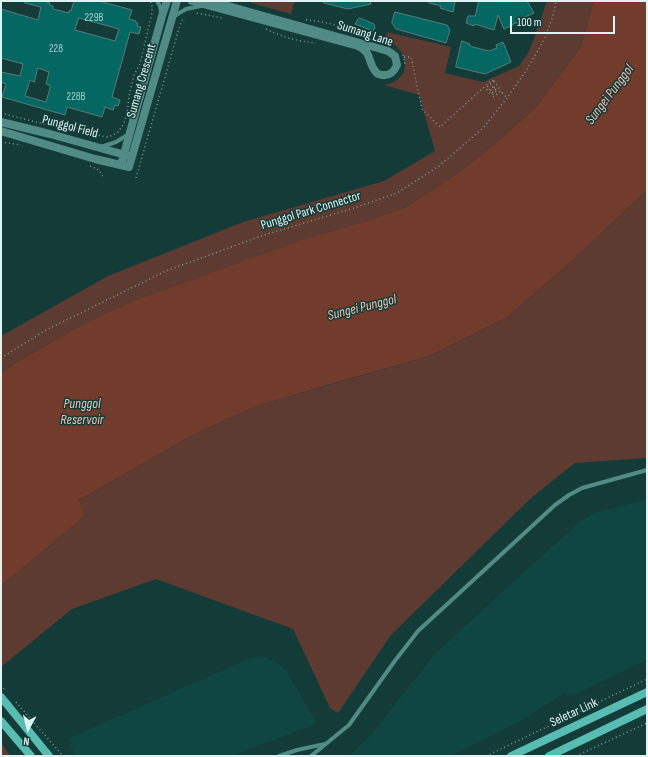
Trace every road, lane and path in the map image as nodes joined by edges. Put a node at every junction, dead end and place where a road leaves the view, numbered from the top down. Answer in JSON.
{"nodes":[{"id":1,"x":150,"y":1,"type":"edge"},
{"id":2,"x":157,"y":1,"type":"edge"},
{"id":3,"x":167,"y":1,"type":"edge"},
{"id":4,"x":177,"y":1,"type":"edge"},
{"id":5,"x":192,"y":1,"type":"edge"},
{"id":6,"x":556,"y":1,"type":"edge"},
{"id":7,"x":209,"y":3,"type":"edge"},
{"id":8,"x":193,"y":13,"type":"dead end"},
{"id":9,"x":189,"y":14,"type":"dead end"},
{"id":10,"x":162,"y":16,"type":"junction"},
{"id":11,"x":172,"y":18,"type":"junction"},
{"id":12,"x":225,"y":18,"type":"dead end"},
{"id":13,"x":264,"y":28,"type":"dead end"},
{"id":14,"x":320,"y":43,"type":"dead end"},
{"id":15,"x":403,"y":66,"type":"dead end"},
{"id":16,"x":494,"y":82,"type":"junction"},
{"id":17,"x":501,"y":91,"type":"junction"},
{"id":18,"x":507,"y":98,"type":"junction"},
{"id":19,"x":1,"y":113,"type":"edge"},
{"id":20,"x":1,"y":122,"type":"edge"},
{"id":21,"x":1,"y":131,"type":"edge"},
{"id":22,"x":130,"y":133,"type":"junction"},
{"id":23,"x":1,"y":142,"type":"edge"},
{"id":24,"x":27,"y":147,"type":"dead end"},
{"id":25,"x":99,"y":148,"type":"junction"},
{"id":26,"x":128,"y":156,"type":"junction"},
{"id":27,"x":86,"y":164,"type":"dead end"},
{"id":28,"x":125,"y":166,"type":"joint"},
{"id":29,"x":102,"y":177,"type":"dead end"},
{"id":30,"x":136,"y":178,"type":"dead end"},
{"id":31,"x":1,"y":358,"type":"edge"},
{"id":32,"x":647,"y":470,"type":"edge"},
{"id":33,"x":647,"y":679,"type":"edge"},
{"id":34,"x":1,"y":685,"type":"edge"},
{"id":35,"x":647,"y":692,"type":"edge"},
{"id":36,"x":3,"y":694,"type":"edge"},
{"id":37,"x":15,"y":702,"type":"dead end"},
{"id":38,"x":647,"y":709,"type":"edge"},
{"id":39,"x":1,"y":721,"type":"edge"},
{"id":40,"x":647,"y":722,"type":"edge"},
{"id":41,"x":325,"y":744,"type":"junction"},
{"id":42,"x":31,"y":756,"type":"edge"},
{"id":43,"x":49,"y":756,"type":"edge"},
{"id":44,"x":64,"y":756,"type":"edge"},
{"id":45,"x":279,"y":756,"type":"edge"},
{"id":46,"x":311,"y":756,"type":"edge"},
{"id":47,"x":486,"y":756,"type":"edge"},
{"id":48,"x":511,"y":756,"type":"edge"},
{"id":49,"x":549,"y":756,"type":"edge"},
{"id":50,"x":576,"y":756,"type":"edge"}],
"edges":[{"from":1,"to":19,"type":"path"},
{"from":2,"to":10,"type":"lane"},
{"from":3,"to":10,"type":"street","name":"Sumang Crescent"},
{"from":4,"to":11,"type":"street","name":"Sumang Crescent"},
{"from":5,"to":7,"type":"street","name":"Sumang Lane"},
{"from":6,"to":18,"type":"path","name":"Punggol Park Connector"},
{"from":7,"to":7,"type":"street","name":"Sumang Lane"},
{"from":7,"to":11,"type":"lane"},
{"from":8,"to":12,"type":"path"},
{"from":9,"to":30,"type":"path"},
{"from":10,"to":22,"type":"street","name":"Sumang Crescent"},
{"from":11,"to":26,"type":"street","name":"Sumang Crescent"},
{"from":13,"to":14,"type":"path"},
{"from":15,"to":16,"type":"path"},
{"from":16,"to":17,"type":"path"},
{"from":16,"to":17,"type":"path"},
{"from":17,"to":18,"type":"path"},
{"from":18,"to":31,"type":"path","name":"Punggol Park Connector"},
{"from":20,"to":25,"type":"street","name":"Punggol Field"},
{"from":21,"to":28,"type":"street","name":"Punggol Field"},
{"from":22,"to":25,"type":"lane"},
{"from":22,"to":26,"type":"street","name":"Sumang Crescent"},
{"from":23,"to":24,"type":"path"},
{"from":25,"to":26,"type":"street","name":"Punggol Field"},
{"from":26,"to":28,"type":"street","name":"Sumang Crescent"},
{"from":27,"to":29,"type":"path"},
{"from":32,"to":41,"type":"lane"},
{"from":33,"to":47,"type":"path"},
{"from":34,"to":36,"type":"path"},
{"from":35,"to":48,"type":"main road","name":"Seletar Link"},
{"from":36,"to":43,"type":"main road"},
{"from":37,"to":44,"type":"path"},
{"from":38,"to":49,"type":"main road"},
{"from":39,"to":42,"type":"main road"},
{"from":40,"to":50,"type":"path"},
{"from":41,"to":45,"type":"lane"},
{"from":41,"to":46,"type":"lane"}]}
